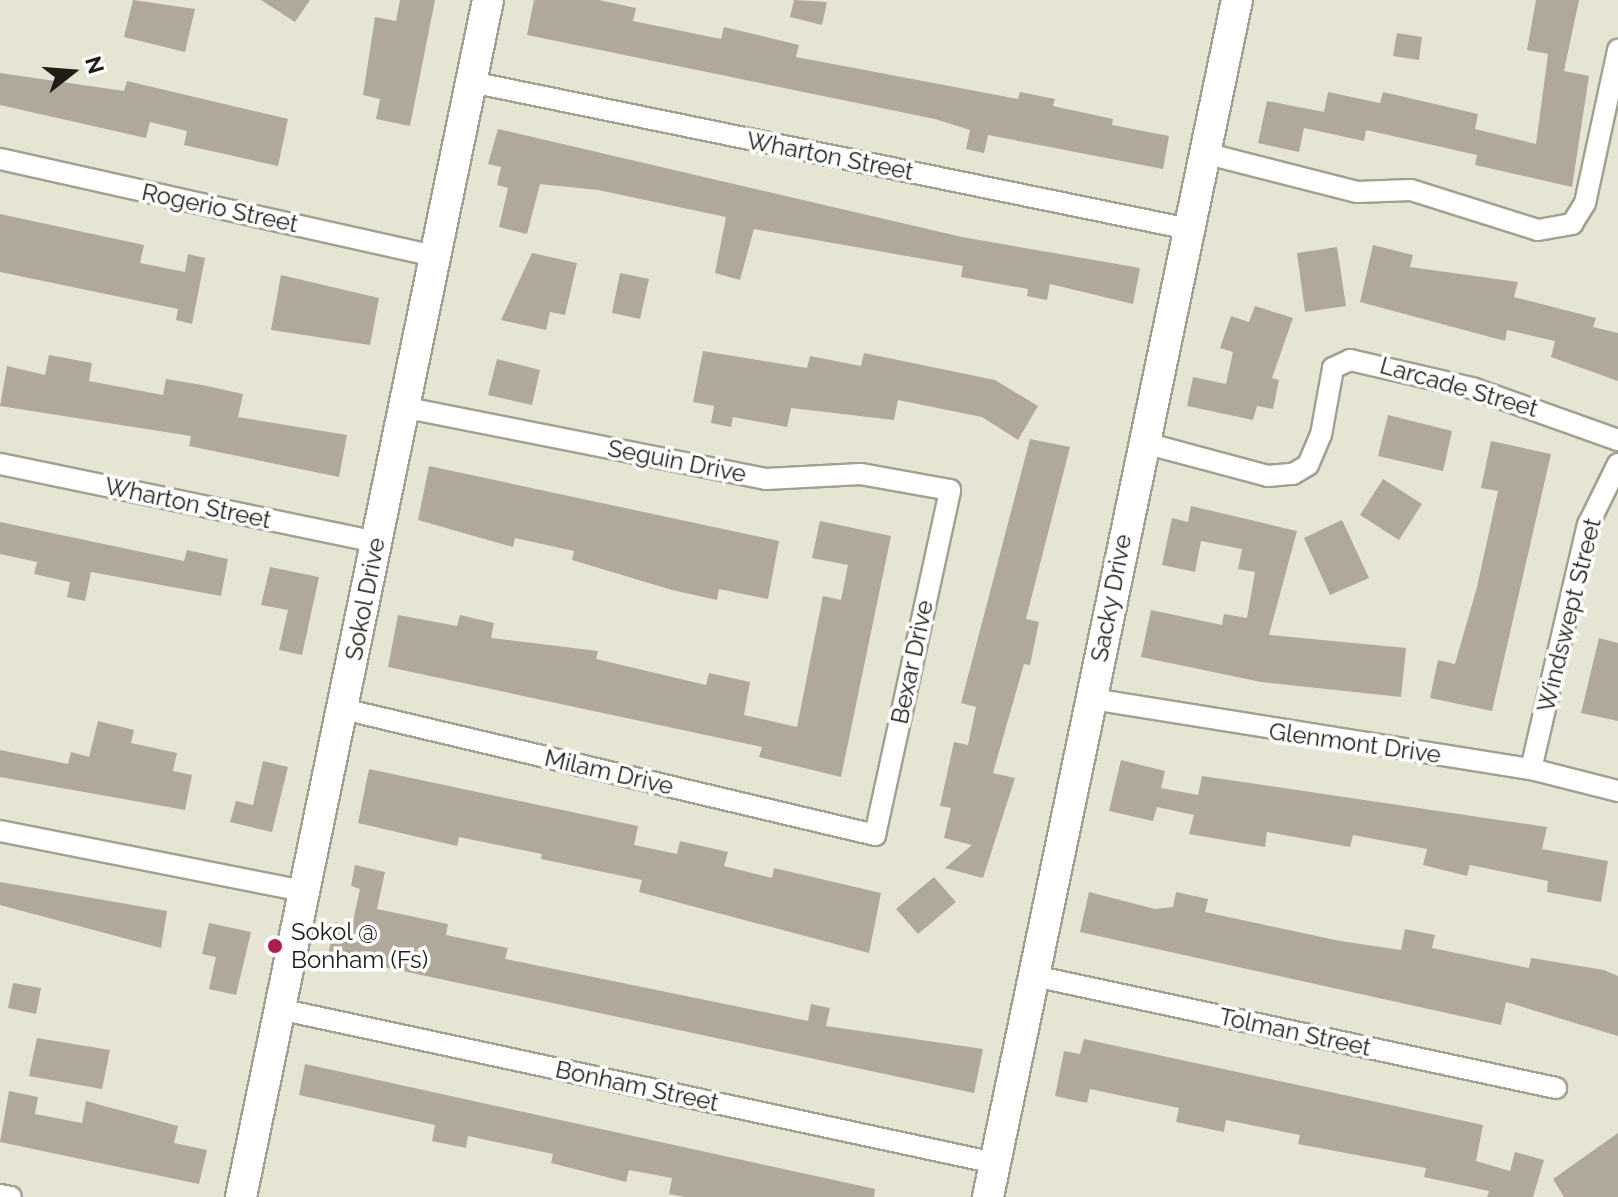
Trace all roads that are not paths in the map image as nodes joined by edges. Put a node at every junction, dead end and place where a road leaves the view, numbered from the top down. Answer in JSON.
{"nodes":[{"id":1,"x":488,"y":0,"type":"edge"},
{"id":2,"x":1237,"y":0,"type":"edge"},
{"id":3,"x":1618,"y":50,"type":"edge"},
{"id":4,"x":471,"y":82,"type":"junction"},
{"id":5,"x":1204,"y":153,"type":"junction"},
{"id":6,"x":0,"y":159,"type":"edge"},
{"id":7,"x":1189,"y":229,"type":"junction"},
{"id":8,"x":439,"y":257,"type":"junction"},
{"id":9,"x":406,"y":408,"type":"junction"},
{"id":10,"x":1618,"y":440,"type":"edge"},
{"id":11,"x":1141,"y":442,"type":"junction"},
{"id":12,"x":0,"y":464,"type":"edge"},
{"id":13,"x":1618,"y":464,"type":"edge"},
{"id":14,"x":950,"y":490,"type":"joint"},
{"id":15,"x":377,"y":542,"type":"junction"},
{"id":16,"x":1092,"y":699,"type":"junction"},
{"id":17,"x":343,"y":709,"type":"junction"},
{"id":18,"x":1531,"y":769,"type":"junction"},
{"id":19,"x":1618,"y":791,"type":"edge"},
{"id":20,"x":0,"y":831,"type":"edge"},
{"id":21,"x":875,"y":835,"type":"joint"},
{"id":22,"x":304,"y":891,"type":"junction"},
{"id":23,"x":1034,"y":976,"type":"junction"},
{"id":24,"x":279,"y":1009,"type":"junction"},
{"id":25,"x":1556,"y":1088,"type":"dead end"},
{"id":26,"x":995,"y":1163,"type":"junction"},
{"id":27,"x":0,"y":1195,"type":"edge"},
{"id":28,"x":11,"y":1197,"type":"edge"},
{"id":29,"x":241,"y":1197,"type":"edge"},
{"id":30,"x":988,"y":1197,"type":"edge"}],
"edges":[{"from":1,"to":4,"type":"street","name":"Sokol Drive"},
{"from":2,"to":5,"type":"street","name":"Sacky Drive"},
{"from":3,"to":5,"type":"street"},
{"from":4,"to":7,"type":"street","name":"Wharton Street"},
{"from":4,"to":8,"type":"street","name":"Sokol Drive"},
{"from":5,"to":7,"type":"street","name":"Sacky Drive"},
{"from":6,"to":8,"type":"street","name":"Rogerio Street"},
{"from":7,"to":11,"type":"street","name":"Sacky Drive"},
{"from":8,"to":9,"type":"street","name":"Sokol Drive"},
{"from":9,"to":14,"type":"street","name":"Seguin Drive"},
{"from":9,"to":15,"type":"street","name":"Sokol Drive"},
{"from":10,"to":11,"type":"street","name":"Larcade Street"},
{"from":11,"to":16,"type":"street","name":"Sacky Drive"},
{"from":12,"to":15,"type":"street","name":"Wharton Street"},
{"from":13,"to":18,"type":"street","name":"Windswept Street"},
{"from":14,"to":21,"type":"street","name":"Bexar Drive"},
{"from":15,"to":17,"type":"street","name":"Sokol Drive"},
{"from":16,"to":18,"type":"street","name":"Glenmont Drive"},
{"from":16,"to":23,"type":"street","name":"Sacky Drive"},
{"from":17,"to":21,"type":"street","name":"Milam Drive"},
{"from":17,"to":22,"type":"street","name":"Sokol Drive"},
{"from":18,"to":19,"type":"street","name":"Glenmont Drive"},
{"from":20,"to":22,"type":"street"},
{"from":22,"to":24,"type":"street","name":"Sokol Drive"},
{"from":23,"to":25,"type":"street","name":"Tolman Street"},
{"from":23,"to":26,"type":"street","name":"Sacky Drive"},
{"from":24,"to":26,"type":"street","name":"Bonham Street"},
{"from":24,"to":29,"type":"street","name":"Sokol Drive"},
{"from":26,"to":30,"type":"street","name":"Sacky Drive"},
{"from":27,"to":28,"type":"street"}]}
